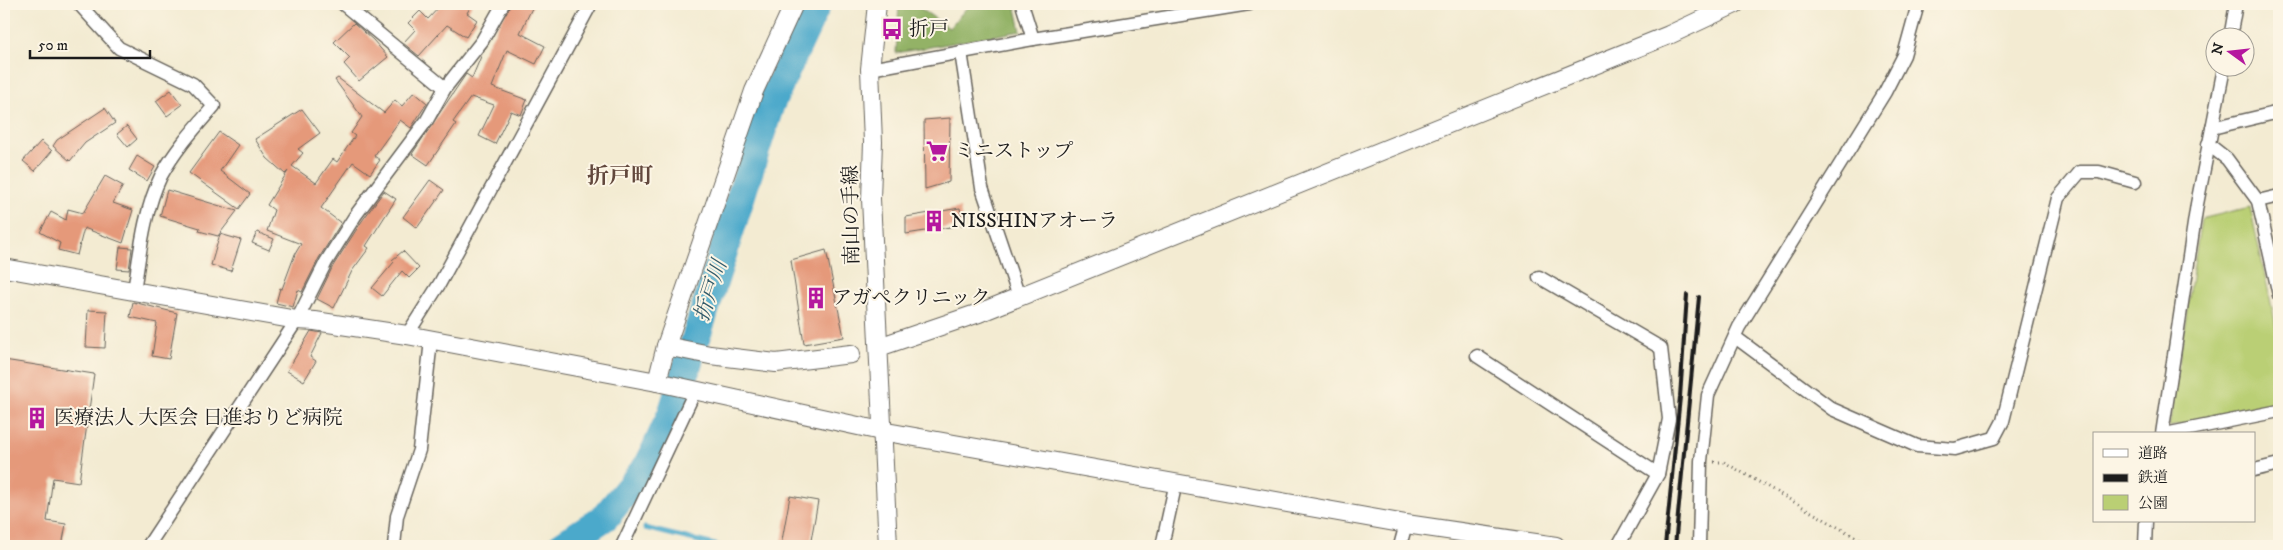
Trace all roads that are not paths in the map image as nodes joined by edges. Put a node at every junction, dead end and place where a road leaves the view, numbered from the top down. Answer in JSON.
{"nodes":[{"id":1,"x":79,"y":4,"type":"edge"},
{"id":2,"x":343,"y":4,"type":"edge"},
{"id":3,"x":503,"y":4,"type":"edge"},
{"id":4,"x":592,"y":4,"type":"edge"},
{"id":5,"x":794,"y":4,"type":"edge"},
{"id":6,"x":877,"y":4,"type":"edge"},
{"id":7,"x":1022,"y":4,"type":"edge"},
{"id":8,"x":1249,"y":4,"type":"edge"},
{"id":9,"x":1735,"y":4,"type":"edge"},
{"id":10,"x":1918,"y":4,"type":"edge"},
{"id":11,"x":2236,"y":4,"type":"edge"},
{"id":12,"x":2232,"y":28,"type":"edge"},
{"id":13,"x":1033,"y":39,"type":"junction"},
{"id":14,"x":961,"y":52,"type":"junction"},
{"id":15,"x":870,"y":69,"type":"junction"},
{"id":16,"x":2222,"y":78,"type":"edge"},
{"id":17,"x":445,"y":88,"type":"junction"},
{"id":18,"x":2279,"y":112,"type":"edge"},
{"id":19,"x":2212,"y":128,"type":"junction"},
{"id":20,"x":2208,"y":144,"type":"junction"},
{"id":21,"x":2135,"y":182,"type":"dead end"},
{"id":22,"x":2279,"y":196,"type":"edge"},
{"id":23,"x":2258,"y":201,"type":"junction"},
{"id":24,"x":4,"y":268,"type":"edge"},
{"id":25,"x":1539,"y":277,"type":"dead end"},
{"id":26,"x":134,"y":291,"type":"junction"},
{"id":27,"x":2279,"y":296,"type":"edge"},
{"id":28,"x":1019,"y":297,"type":"junction"},
{"id":29,"x":297,"y":320,"type":"junction"},
{"id":30,"x":407,"y":336,"type":"junction"},
{"id":31,"x":1735,"y":337,"type":"junction"},
{"id":32,"x":431,"y":340,"type":"junction"},
{"id":33,"x":666,"y":346,"type":"junction"},
{"id":34,"x":879,"y":347,"type":"junction"},
{"id":35,"x":851,"y":354,"type":"dead end"},
{"id":36,"x":1477,"y":356,"type":"dead end"},
{"id":37,"x":658,"y":382,"type":"junction"},
{"id":38,"x":694,"y":391,"type":"junction"},
{"id":39,"x":2279,"y":411,"type":"edge"},
{"id":40,"x":882,"y":431,"type":"junction"},
{"id":41,"x":2163,"y":432,"type":"edge"},
{"id":42,"x":2173,"y":432,"type":"edge"},
{"id":43,"x":2279,"y":464,"type":"edge"},
{"id":44,"x":2256,"y":470,"type":"edge"},
{"id":45,"x":1658,"y":474,"type":"junction"},
{"id":46,"x":1176,"y":482,"type":"junction"},
{"id":47,"x":2146,"y":522,"type":"edge"},
{"id":48,"x":1406,"y":524,"type":"junction"},
{"id":49,"x":148,"y":546,"type":"edge"},
{"id":50,"x":394,"y":546,"type":"edge"},
{"id":51,"x":622,"y":546,"type":"edge"},
{"id":52,"x":888,"y":546,"type":"edge"},
{"id":53,"x":1162,"y":546,"type":"edge"},
{"id":54,"x":1400,"y":546,"type":"edge"},
{"id":55,"x":1556,"y":546,"type":"edge"},
{"id":56,"x":1618,"y":546,"type":"edge"},
{"id":57,"x":1699,"y":546,"type":"edge"},
{"id":58,"x":2145,"y":546,"type":"edge"}],
"edges":[{"from":1,"to":26,"type":"street"},
{"from":2,"to":17,"type":"street"},
{"from":3,"to":17,"type":"street"},
{"from":4,"to":30,"type":"street"},
{"from":5,"to":33,"type":"street"},
{"from":6,"to":15,"type":"street","name":"南山の手線"},
{"from":7,"to":13,"type":"street"},
{"from":8,"to":13,"type":"street"},
{"from":9,"to":28,"type":"street"},
{"from":10,"to":31,"type":"street"},
{"from":11,"to":12,"type":"street"},
{"from":13,"to":14,"type":"street"},
{"from":14,"to":15,"type":"street"},
{"from":14,"to":28,"type":"street"},
{"from":15,"to":34,"type":"street","name":"南山の手線"},
{"from":16,"to":19,"type":"street"},
{"from":17,"to":29,"type":"street"},
{"from":18,"to":19,"type":"street"},
{"from":19,"to":20,"type":"street"},
{"from":20,"to":23,"type":"street"},
{"from":20,"to":41,"type":"street"},
{"from":21,"to":31,"type":"street"},
{"from":22,"to":23,"type":"street"},
{"from":23,"to":27,"type":"street"},
{"from":24,"to":26,"type":"street"},
{"from":25,"to":45,"type":"street"},
{"from":26,"to":29,"type":"street"},
{"from":28,"to":34,"type":"street"},
{"from":29,"to":30,"type":"street"},
{"from":29,"to":49,"type":"street"},
{"from":30,"to":32,"type":"street"},
{"from":31,"to":57,"type":"street"},
{"from":32,"to":37,"type":"street"},
{"from":32,"to":50,"type":"street"},
{"from":33,"to":35,"type":"street"},
{"from":33,"to":37,"type":"street"},
{"from":34,"to":40,"type":"street","name":"南山の手線"},
{"from":36,"to":45,"type":"street"},
{"from":37,"to":38,"type":"street"},
{"from":38,"to":40,"type":"street"},
{"from":38,"to":51,"type":"street"},
{"from":39,"to":42,"type":"street"},
{"from":40,"to":46,"type":"street"},
{"from":40,"to":52,"type":"street","name":"南山の手線"},
{"from":43,"to":44,"type":"street"},
{"from":45,"to":56,"type":"street"},
{"from":46,"to":48,"type":"street"},
{"from":46,"to":53,"type":"street"},
{"from":47,"to":58,"type":"street"},
{"from":48,"to":54,"type":"street"},
{"from":48,"to":55,"type":"street"}]}
